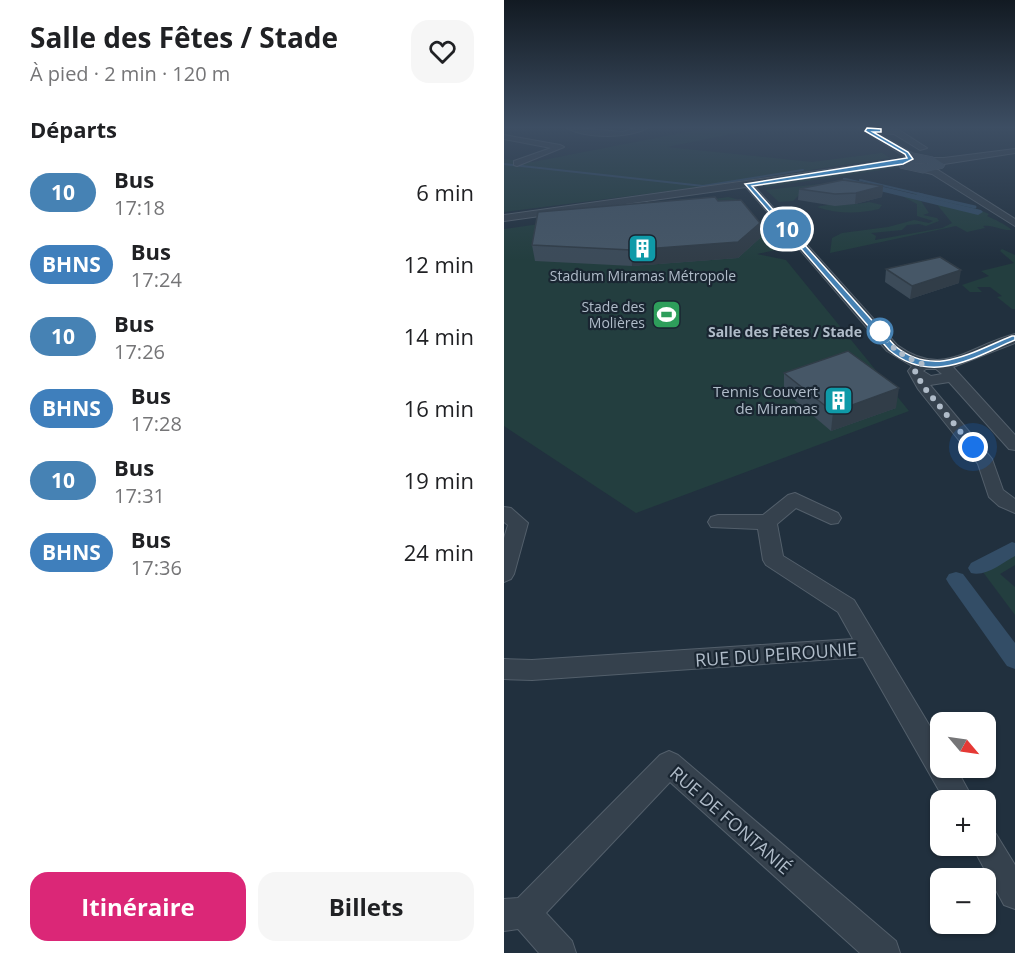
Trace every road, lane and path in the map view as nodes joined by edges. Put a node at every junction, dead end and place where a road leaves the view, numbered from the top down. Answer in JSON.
{"nodes":[{"id":1,"x":841,"y":171,"type":"edge"},
{"id":2,"x":935,"y":171,"type":"edge"},
{"id":3,"x":748,"y":184,"type":"junction"},
{"id":4,"x":504,"y":218,"type":"edge"},
{"id":5,"x":1015,"y":223,"type":"edge"},
{"id":6,"x":1015,"y":338,"type":"edge"},
{"id":7,"x":921,"y":370,"type":"junction"},
{"id":8,"x":947,"y":370,"type":"junction"},
{"id":9,"x":1015,"y":445,"type":"edge"},
{"id":10,"x":1015,"y":507,"type":"edge"},
{"id":11,"x":504,"y":513,"type":"edge"},
{"id":12,"x":831,"y":518,"type":"dead end"},
{"id":13,"x":718,"y":522,"type":"dead end"},
{"id":14,"x":767,"y":522,"type":"junction"},
{"id":15,"x":504,"y":574,"type":"edge"},
{"id":16,"x":869,"y":647,"type":"junction"},
{"id":17,"x":504,"y":669,"type":"edge"},
{"id":18,"x":954,"y":790,"type":"edge"},
{"id":19,"x":993,"y":856,"type":"edge"},
{"id":20,"x":1015,"y":894,"type":"edge"},
{"id":21,"x":514,"y":914,"type":"edge"},
{"id":22,"x":560,"y":953,"type":"edge"},
{"id":23,"x":884,"y":953,"type":"edge"}],
"edges":[{"from":1,"to":3,"type":"street"},
{"from":2,"to":5,"type":"street"},
{"from":3,"to":4,"type":"street"},
{"from":3,"to":7,"type":"street"},
{"from":6,"to":8,"type":"street"},
{"from":7,"to":8,"type":"street"},
{"from":7,"to":10,"type":"street"},
{"from":8,"to":9,"type":"street"},
{"from":11,"to":15,"type":"street"},
{"from":12,"to":14,"type":"street"},
{"from":13,"to":14,"type":"street"},
{"from":14,"to":16,"type":"street"},
{"from":16,"to":17,"type":"street","name":"RUE DU PEIROUNIE"},
{"from":16,"to":18,"type":"street","name":"RUE DU PEIROUNIE"},
{"from":19,"to":20,"type":"street"},
{"from":21,"to":22,"type":"street"},
{"from":21,"to":23,"type":"street","name":"RUE DE FONTANIÉ"}]}
